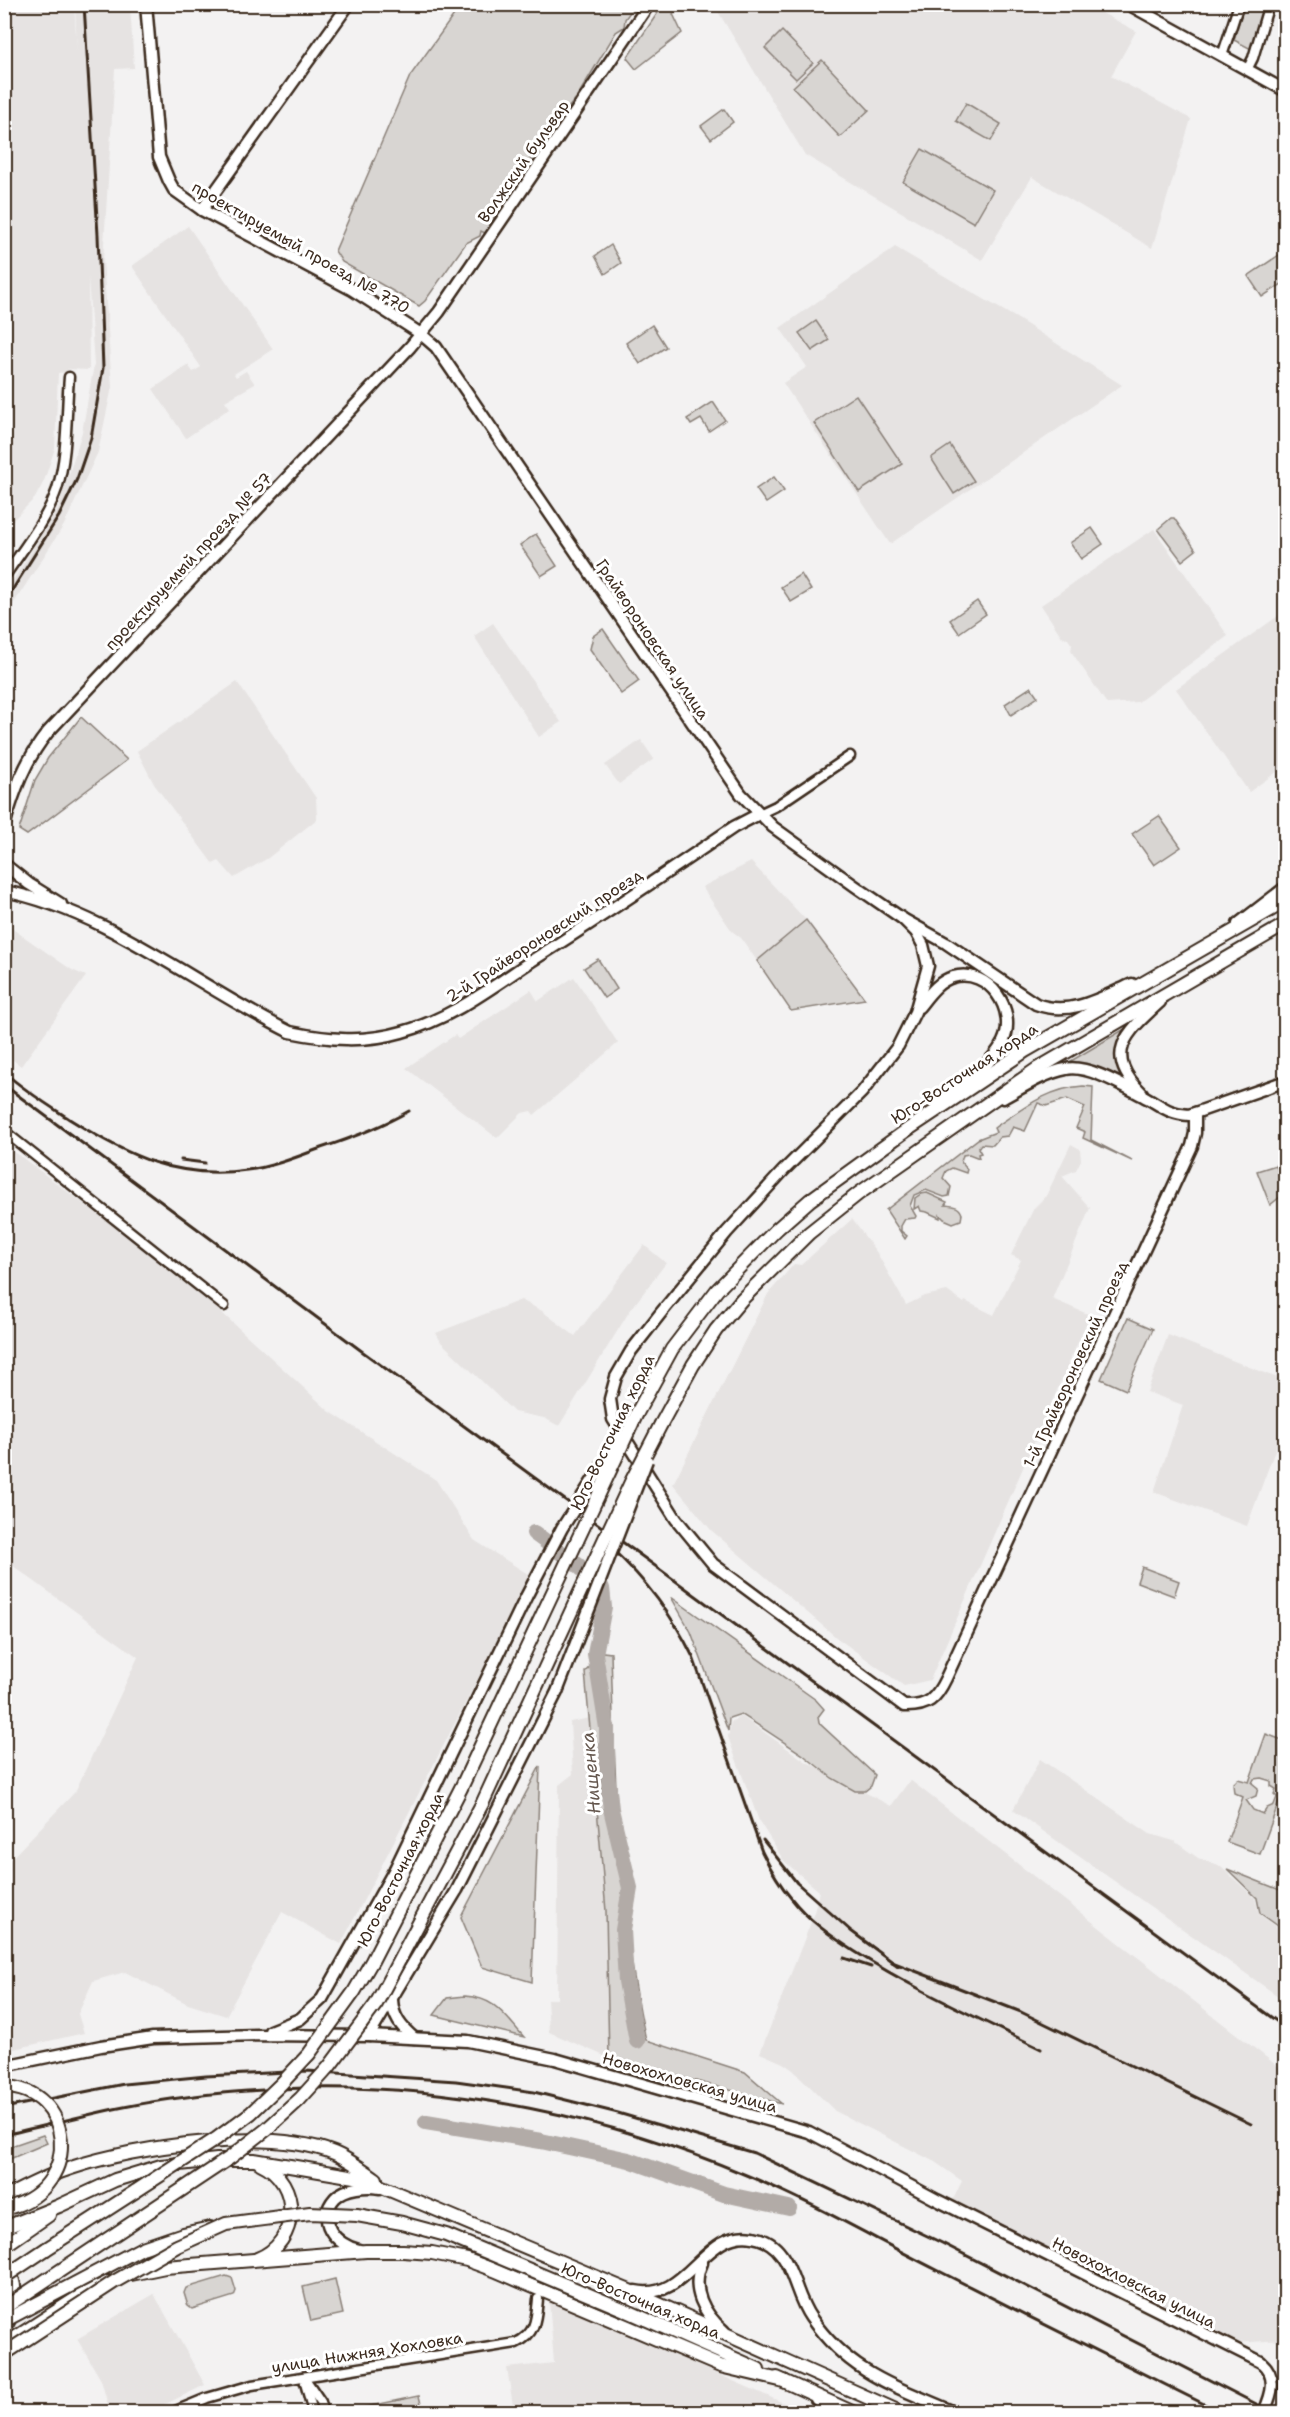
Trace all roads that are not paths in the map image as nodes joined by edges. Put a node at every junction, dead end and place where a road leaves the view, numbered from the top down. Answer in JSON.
{"nodes":[{"id":1,"x":146,"y":4,"type":"edge"},
{"id":2,"x":349,"y":4,"type":"edge"},
{"id":3,"x":649,"y":4,"type":"edge"},
{"id":4,"x":1128,"y":4,"type":"edge"},
{"id":5,"x":1239,"y":4,"type":"edge"},
{"id":6,"x":1269,"y":4,"type":"edge"},
{"id":7,"x":1222,"y":56,"type":"junction"},
{"id":8,"x":1247,"y":70,"type":"junction"},
{"id":9,"x":1286,"y":90,"type":"edge"},
{"id":10,"x":202,"y":210,"type":"junction"},
{"id":11,"x":422,"y":334,"type":"junction"},
{"id":12,"x":69,"y":377,"type":"dead end"},
{"id":13,"x":4,"y":577,"type":"edge"},
{"id":14,"x":850,"y":756,"type":"dead end"},
{"id":15,"x":759,"y":814,"type":"junction"},
{"id":16,"x":4,"y":826,"type":"edge"},
{"id":17,"x":4,"y":864,"type":"edge"},
{"id":18,"x":1286,"y":887,"type":"edge"},
{"id":19,"x":4,"y":891,"type":"edge"},
{"id":20,"x":1286,"y":901,"type":"edge"},
{"id":21,"x":78,"y":916,"type":"junction"},
{"id":22,"x":903,"y":919,"type":"junction"},
{"id":23,"x":1286,"y":924,"type":"edge"},
{"id":24,"x":1286,"y":929,"type":"edge"},
{"id":25,"x":1212,"y":945,"type":"junction"},
{"id":26,"x":1248,"y":947,"type":"junction"},
{"id":27,"x":1158,"y":973,"type":"junction"},
{"id":28,"x":1170,"y":992,"type":"junction"},
{"id":29,"x":915,"y":1012,"type":"junction"},
{"id":30,"x":1286,"y":1082,"type":"edge"},
{"id":31,"x":1149,"y":1100,"type":"junction"},
{"id":32,"x":973,"y":1113,"type":"junction"},
{"id":33,"x":1195,"y":1113,"type":"junction"},
{"id":34,"x":907,"y":1130,"type":"junction"},
{"id":35,"x":4,"y":1131,"type":"edge"},
{"id":36,"x":224,"y":1306,"type":"dead end"},
{"id":37,"x":637,"y":1413,"type":"junction"},
{"id":38,"x":661,"y":1424,"type":"junction"},
{"id":39,"x":393,"y":2000,"type":"junction"},
{"id":40,"x":258,"y":2035,"type":"junction"},
{"id":41,"x":369,"y":2036,"type":"junction"},
{"id":42,"x":414,"y":2038,"type":"junction"},
{"id":43,"x":4,"y":2066,"type":"edge"},
{"id":44,"x":4,"y":2087,"type":"edge"},
{"id":45,"x":254,"y":2160,"type":"junction"},
{"id":46,"x":390,"y":2189,"type":"junction"},
{"id":47,"x":4,"y":2198,"type":"edge"},
{"id":48,"x":59,"y":2206,"type":"junction"},
{"id":49,"x":4,"y":2209,"type":"edge"},
{"id":50,"x":226,"y":2224,"type":"junction"},
{"id":51,"x":4,"y":2228,"type":"edge"},
{"id":52,"x":4,"y":2246,"type":"edge"},
{"id":53,"x":46,"y":2249,"type":"junction"},
{"id":54,"x":366,"y":2251,"type":"junction"},
{"id":55,"x":708,"y":2253,"type":"junction"},
{"id":56,"x":4,"y":2261,"type":"edge"},
{"id":57,"x":250,"y":2261,"type":"junction"},
{"id":58,"x":4,"y":2269,"type":"edge"},
{"id":59,"x":4,"y":2277,"type":"edge"},
{"id":60,"x":626,"y":2289,"type":"junction"},
{"id":61,"x":538,"y":2299,"type":"dead end"},
{"id":62,"x":4,"y":2308,"type":"edge"},
{"id":63,"x":4,"y":2320,"type":"edge"},
{"id":64,"x":4,"y":2330,"type":"edge"},
{"id":65,"x":729,"y":2335,"type":"junction"},
{"id":66,"x":4,"y":2345,"type":"edge"},
{"id":67,"x":4,"y":2354,"type":"edge"},
{"id":68,"x":304,"y":2377,"type":"junction"},
{"id":69,"x":784,"y":2381,"type":"junction"},
{"id":70,"x":804,"y":2390,"type":"junction"},
{"id":71,"x":173,"y":2412,"type":"edge"},
{"id":72,"x":313,"y":2412,"type":"edge"},
{"id":73,"x":324,"y":2412,"type":"edge"},
{"id":74,"x":832,"y":2412,"type":"edge"},
{"id":75,"x":852,"y":2412,"type":"edge"},
{"id":76,"x":900,"y":2412,"type":"edge"},
{"id":77,"x":954,"y":2412,"type":"edge"},
{"id":78,"x":1264,"y":2412,"type":"edge"}],
"edges":[{"from":1,"to":10,"type":"main road","name":"проектируемый проезд № 770"},
{"from":2,"to":10,"type":"main road"},
{"from":3,"to":11,"type":"main road","name":"Волжский бульвар"},
{"from":4,"to":7,"type":"main road"},
{"from":5,"to":7,"type":"street"},
{"from":6,"to":8,"type":"street"},
{"from":7,"to":8,"type":"main road"},
{"from":8,"to":9,"type":"main road"},
{"from":10,"to":11,"type":"main road","name":"проектируемый проезд № 770"},
{"from":11,"to":15,"type":"main road","name":"Грайвороновская улица"},
{"from":11,"to":16,"type":"main road","name":"проектируемый проезд № 57"},
{"from":12,"to":13,"type":"street"},
{"from":14,"to":15,"type":"street"},
{"from":15,"to":21,"type":"main road","name":"2-й Грайвороновский проезд"},
{"from":15,"to":22,"type":"main road","name":"Грайвороновская улица"},
{"from":17,"to":21,"type":"main road"},
{"from":18,"to":25,"type":"main road"},
{"from":19,"to":21,"type":"main road","name":"2-й Грайвороновский проезд"},
{"from":20,"to":25,"type":"main road","name":"Юго-Восточная хорда"},
{"from":22,"to":27,"type":"main road"},
{"from":22,"to":29,"type":"main road"},
{"from":23,"to":26,"type":"main road"},
{"from":24,"to":26,"type":"main road"},
{"from":25,"to":27,"type":"main road","name":"Юго-Восточная хорда"},
{"from":26,"to":28,"type":"main road"},
{"from":27,"to":34,"type":"main road","name":"Юго-Восточная хорда"},
{"from":28,"to":31,"type":"main road"},
{"from":28,"to":32,"type":"main road"},
{"from":29,"to":33,"type":"main road","name":"1-й Грайвороновский проезд"},
{"from":29,"to":34,"type":"main road"},
{"from":30,"to":33,"type":"main road"},
{"from":31,"to":32,"type":"main road"},
{"from":31,"to":33,"type":"main road"},
{"from":32,"to":38,"type":"main road"},
{"from":34,"to":37,"type":"main road","name":"Юго-Восточная хорда"},
{"from":35,"to":36,"type":"street"},
{"from":37,"to":40,"type":"main road","bridge":true},
{"from":37,"to":53,"type":"main road","name":"Юго-Восточная хорда","bridge":true},
{"from":38,"to":39,"type":"main road","bridge":true},
{"from":38,"to":62,"type":"main road","bridge":true},
{"from":39,"to":41,"type":"main road"},
{"from":39,"to":42,"type":"main road"},
{"from":40,"to":41,"type":"main road","name":"Новохохловская улица"},
{"from":40,"to":43,"type":"main road","name":"Новохохловская улица"},
{"from":41,"to":42,"type":"main road","name":"Новохохловская улица"},
{"from":42,"to":78,"type":"main road","name":"Новохохловская улица"},
{"from":44,"to":49,"type":"main road","bridge":true},
{"from":45,"to":46,"type":"main road","name":"Юго-Восточная хорда"},
{"from":45,"to":48,"type":"main road","name":"Юго-Восточная хорда","bridge":true},
{"from":45,"to":57,"type":"main road"},
{"from":46,"to":47,"type":"main road"},
{"from":46,"to":54,"type":"main road"},
{"from":46,"to":60,"type":"main road","name":"Юго-Восточная хорда"},
{"from":48,"to":51,"type":"main road","name":"Юго-Восточная хорда"},
{"from":48,"to":52,"type":"main road"},
{"from":50,"to":63,"type":"main road","name":"Юго-Восточная хорда","bridge":true},
{"from":50,"to":67,"type":"main road","bridge":true},
{"from":50,"to":69,"type":"main road","name":"Юго-Восточная хорда","bridge":true},
{"from":53,"to":58,"type":"main road","bridge":true},
{"from":53,"to":59,"type":"main road","name":"Юго-Восточная хорда","bridge":true},
{"from":54,"to":57,"type":"main road"},
{"from":54,"to":69,"type":"main road"},
{"from":55,"to":60,"type":"main road"},
{"from":55,"to":65,"type":"main road"},
{"from":55,"to":77,"type":"main road"},
{"from":56,"to":64,"type":"main road","bridge":true},
{"from":57,"to":66,"type":"main road"},
{"from":60,"to":65,"type":"main road","name":"Юго-Восточная хорда"},
{"from":61,"to":68,"type":"street","name":"улица Нижняя Хохловка"},
{"from":65,"to":76,"type":"main road","name":"Юго-Восточная хорда"},
{"from":68,"to":71,"type":"street","name":"улица Нижняя Хохловка"},
{"from":68,"to":72,"type":"street"},
{"from":68,"to":73,"type":"street"},
{"from":69,"to":70,"type":"main road","name":"Юго-Восточная хорда"},
{"from":70,"to":74,"type":"main road"},
{"from":70,"to":75,"type":"main road","name":"Юго-Восточная хорда"}]}
